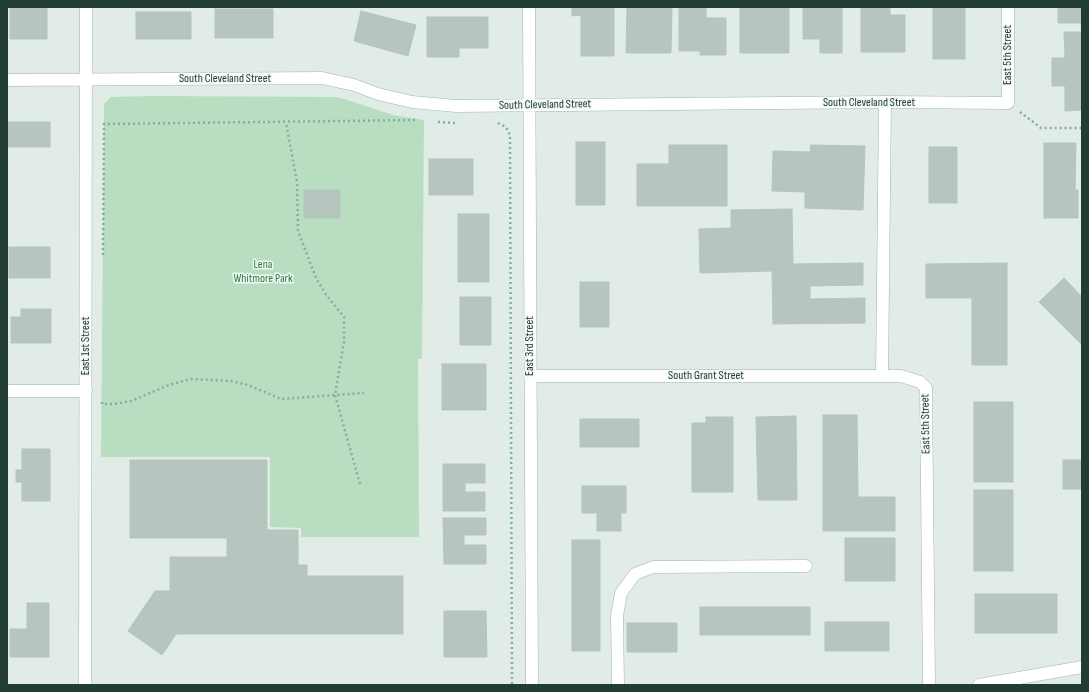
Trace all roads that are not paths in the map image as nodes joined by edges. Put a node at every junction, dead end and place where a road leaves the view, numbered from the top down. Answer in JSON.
{"nodes":[{"id":1,"x":86,"y":7,"type":"edge"},
{"id":2,"x":529,"y":7,"type":"edge"},
{"id":3,"x":1008,"y":7,"type":"edge"},
{"id":4,"x":7,"y":80,"type":"edge"},
{"id":5,"x":86,"y":80,"type":"junction"},
{"id":6,"x":885,"y":102,"type":"junction"},
{"id":7,"x":1008,"y":103,"type":"joint"},
{"id":8,"x":528,"y":104,"type":"junction"},
{"id":9,"x":530,"y":376,"type":"junction"},
{"id":10,"x":882,"y":376,"type":"junction"},
{"id":11,"x":7,"y":391,"type":"edge"},
{"id":12,"x":86,"y":391,"type":"junction"},
{"id":13,"x":806,"y":566,"type":"dead end"},
{"id":14,"x":1082,"y":667,"type":"edge"},
{"id":15,"x":85,"y":685,"type":"edge"},
{"id":16,"x":532,"y":685,"type":"edge"},
{"id":17,"x":618,"y":685,"type":"edge"},
{"id":18,"x":929,"y":685,"type":"edge"},
{"id":19,"x":979,"y":685,"type":"edge"}],
"edges":[{"from":1,"to":5,"type":"street","name":"East 1st Street"},
{"from":2,"to":8,"type":"street","name":"East 3rd Street"},
{"from":3,"to":7,"type":"street","name":"East 5th Street"},
{"from":4,"to":5,"type":"street","name":"South Cleveland Street"},
{"from":5,"to":8,"type":"street","name":"South Cleveland Street"},
{"from":5,"to":12,"type":"street","name":"East 1st Street"},
{"from":6,"to":7,"type":"street","name":"South Cleveland Street"},
{"from":6,"to":8,"type":"street","name":"South Cleveland Street"},
{"from":6,"to":10,"type":"street"},
{"from":8,"to":9,"type":"street","name":"East 3rd Street"},
{"from":9,"to":10,"type":"street","name":"South Grant Street"},
{"from":9,"to":16,"type":"street","name":"East 3rd Street"},
{"from":10,"to":18,"type":"street","name":"East 5th Street"},
{"from":11,"to":12,"type":"street"},
{"from":12,"to":15,"type":"street","name":"East 1st Street"},
{"from":13,"to":17,"type":"street"},
{"from":14,"to":19,"type":"street"}]}
